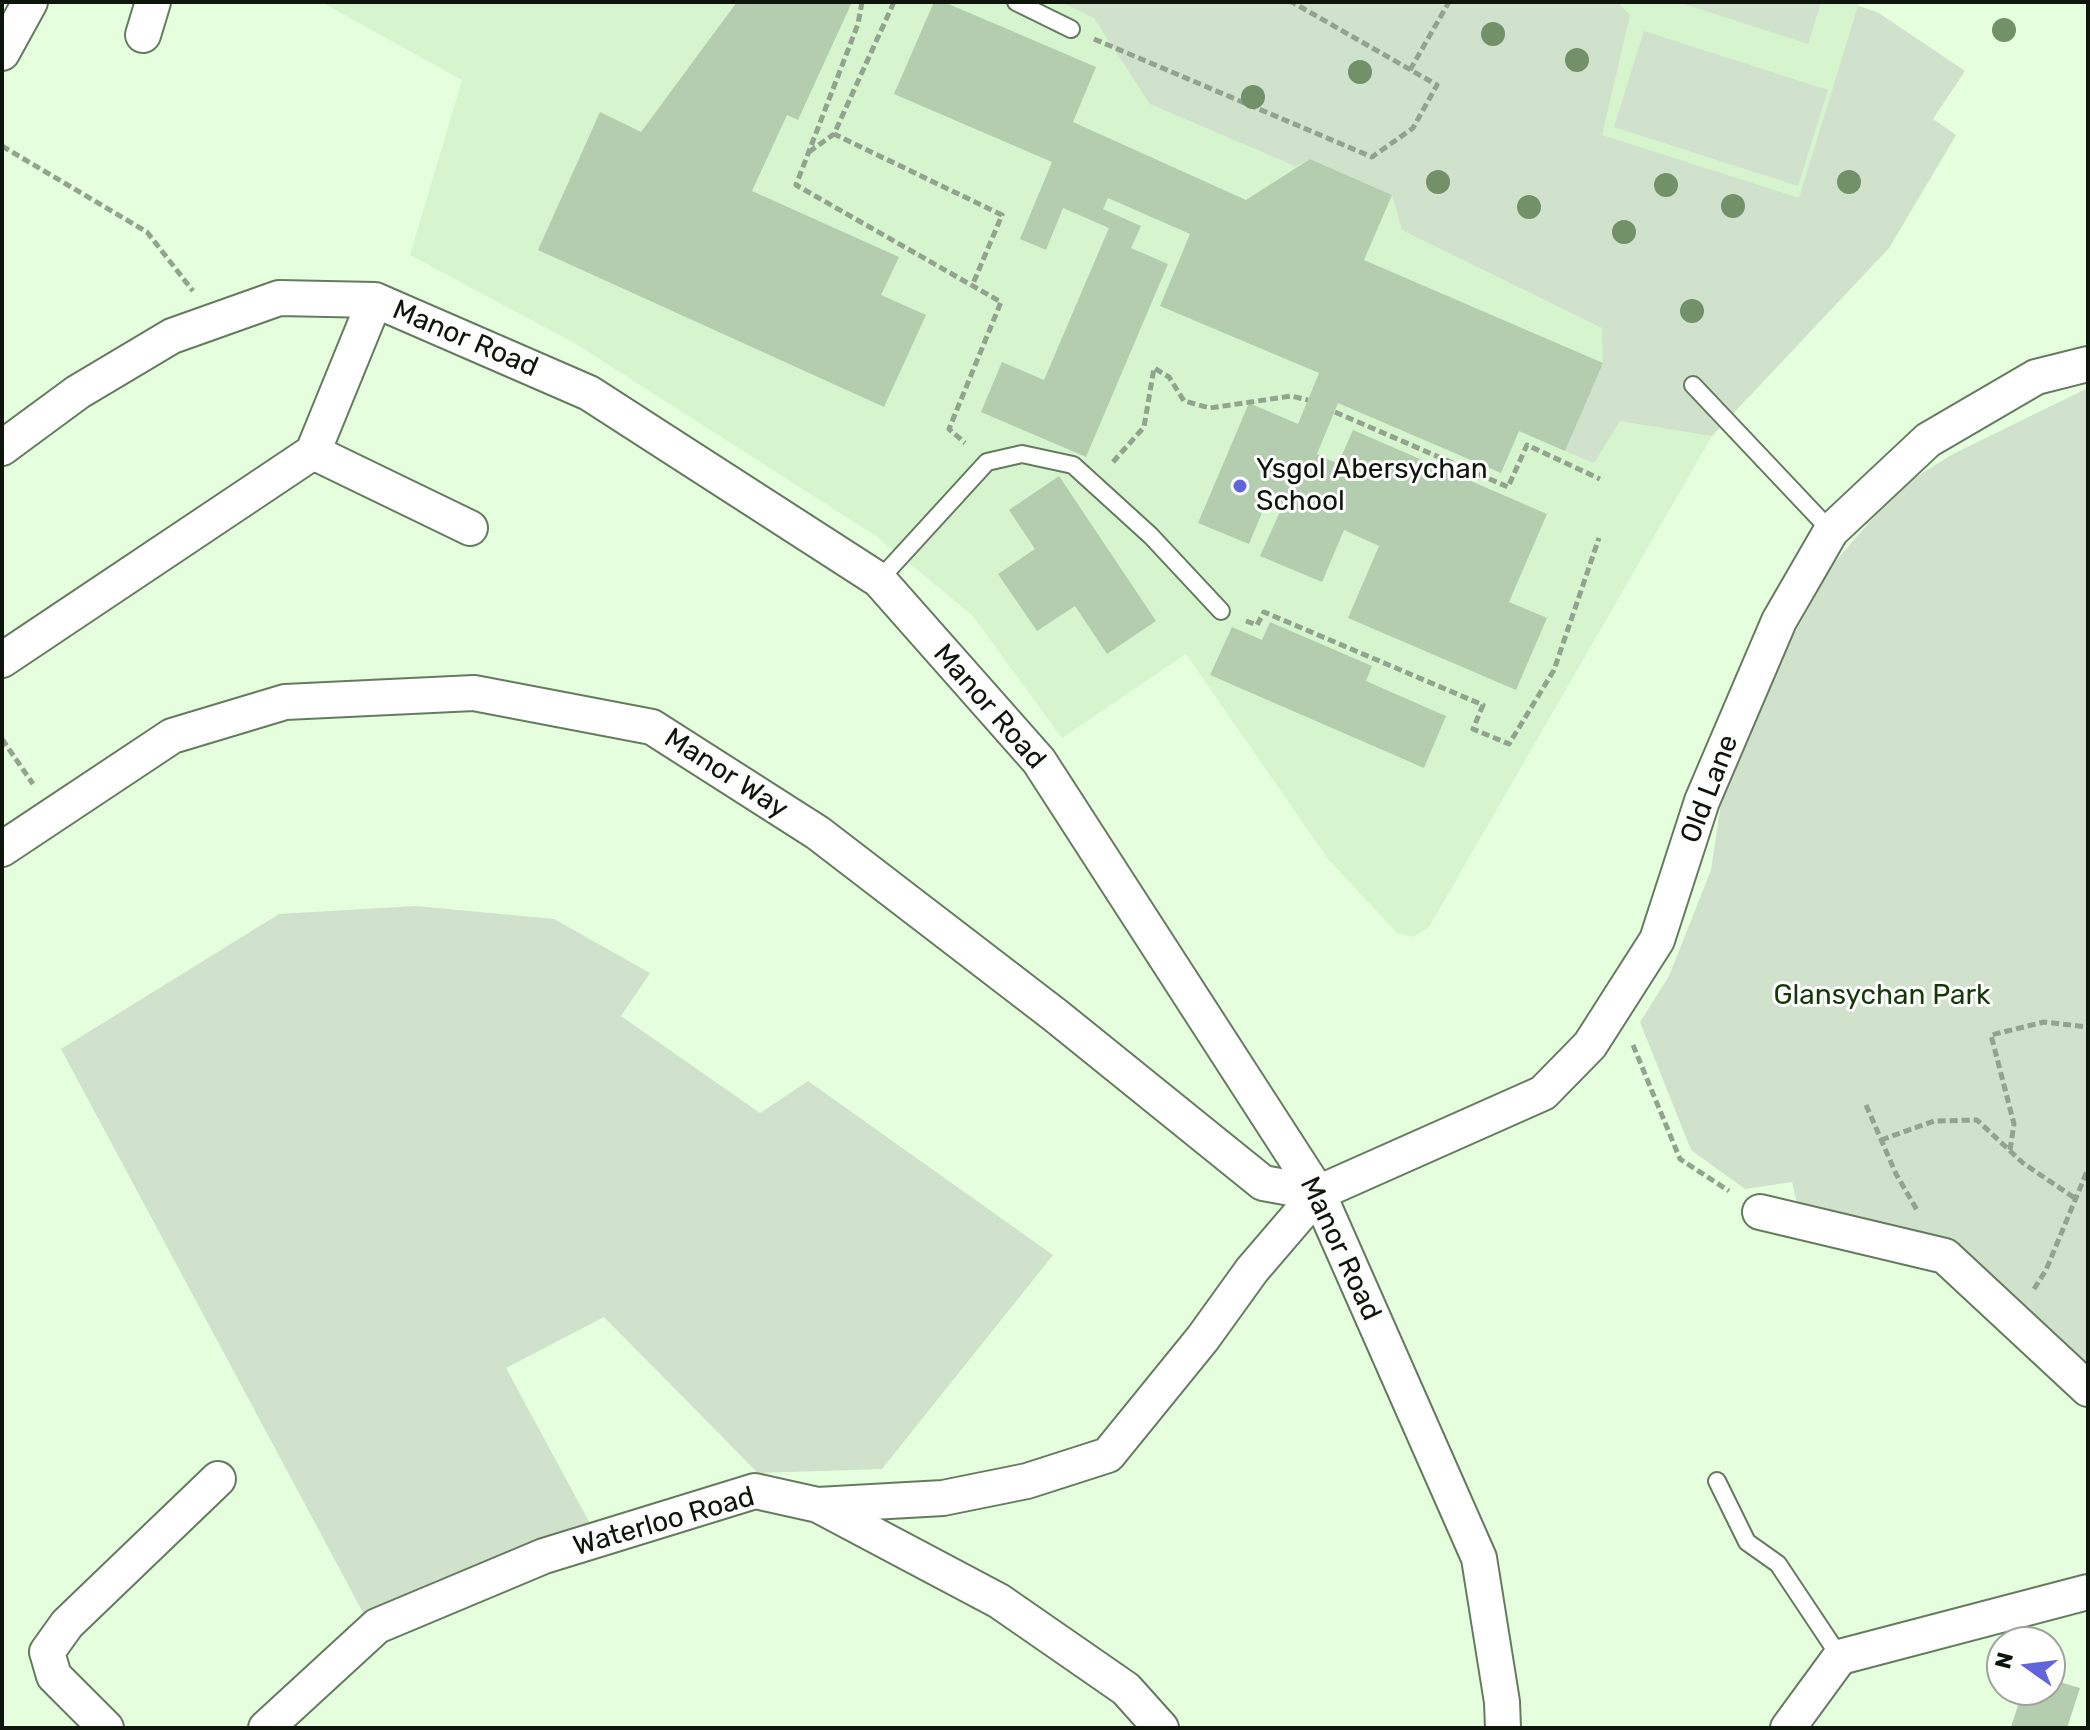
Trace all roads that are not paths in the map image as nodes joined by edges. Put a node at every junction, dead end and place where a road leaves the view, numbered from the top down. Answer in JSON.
{"nodes":[{"id":1,"x":30,"y":2,"type":"edge"},
{"id":2,"x":153,"y":2,"type":"edge"},
{"id":3,"x":1016,"y":2,"type":"edge"},
{"id":4,"x":1071,"y":29,"type":"road end"},
{"id":5,"x":143,"y":35,"type":"dead end"},
{"id":6,"x":2,"y":53,"type":"edge"},
{"id":7,"x":375,"y":300,"type":"junction"},
{"id":8,"x":2088,"y":364,"type":"edge"},
{"id":9,"x":1693,"y":385,"type":"dead end"},
{"id":10,"x":2,"y":448,"type":"edge"},
{"id":11,"x":313,"y":452,"type":"junction"},
{"id":12,"x":470,"y":528,"type":"dead end"},
{"id":13,"x":1831,"y":531,"type":"junction"},
{"id":14,"x":879,"y":580,"type":"junction"},
{"id":15,"x":1221,"y":611,"type":"road end"},
{"id":16,"x":2,"y":660,"type":"edge"},
{"id":17,"x":2,"y":849,"type":"edge"},
{"id":18,"x":1318,"y":1193,"type":"junction"},
{"id":19,"x":1760,"y":1212,"type":"road end"},
{"id":20,"x":2088,"y":1389,"type":"edge"},
{"id":21,"x":218,"y":1479,"type":"dead end"},
{"id":22,"x":1717,"y":1481,"type":"dead end"},
{"id":23,"x":818,"y":1505,"type":"junction"},
{"id":24,"x":2088,"y":1592,"type":"edge"},
{"id":25,"x":1840,"y":1657,"type":"junction"},
{"id":26,"x":106,"y":1728,"type":"edge"},
{"id":27,"x":266,"y":1728,"type":"edge"},
{"id":28,"x":1161,"y":1728,"type":"edge"},
{"id":29,"x":1503,"y":1728,"type":"edge"},
{"id":30,"x":1788,"y":1728,"type":"edge"}],
"edges":[{"from":1,"to":6,"type":"street"},
{"from":2,"to":5,"type":"street"},
{"from":3,"to":4,"type":"lane"},
{"from":7,"to":10,"type":"street","name":"Manor Road"},
{"from":7,"to":11,"type":"street"},
{"from":7,"to":14,"type":"street","name":"Manor Road"},
{"from":8,"to":13,"type":"street","name":"Old Lane"},
{"from":9,"to":13,"type":"lane"},
{"from":11,"to":12,"type":"street"},
{"from":11,"to":16,"type":"street"},
{"from":13,"to":18,"type":"street","name":"Old Lane"},
{"from":14,"to":15,"type":"lane"},
{"from":14,"to":18,"type":"street","name":"Manor Road"},
{"from":17,"to":18,"type":"street","name":"Manor Way"},
{"from":18,"to":23,"type":"street","name":"Waterloo Road"},
{"from":18,"to":29,"type":"street","name":"Manor Road"},
{"from":19,"to":20,"type":"street"},
{"from":21,"to":26,"type":"street"},
{"from":22,"to":25,"type":"lane"},
{"from":23,"to":27,"type":"street","name":"Waterloo Road"},
{"from":23,"to":28,"type":"street"},
{"from":24,"to":25,"type":"street"},
{"from":25,"to":30,"type":"street"}]}
